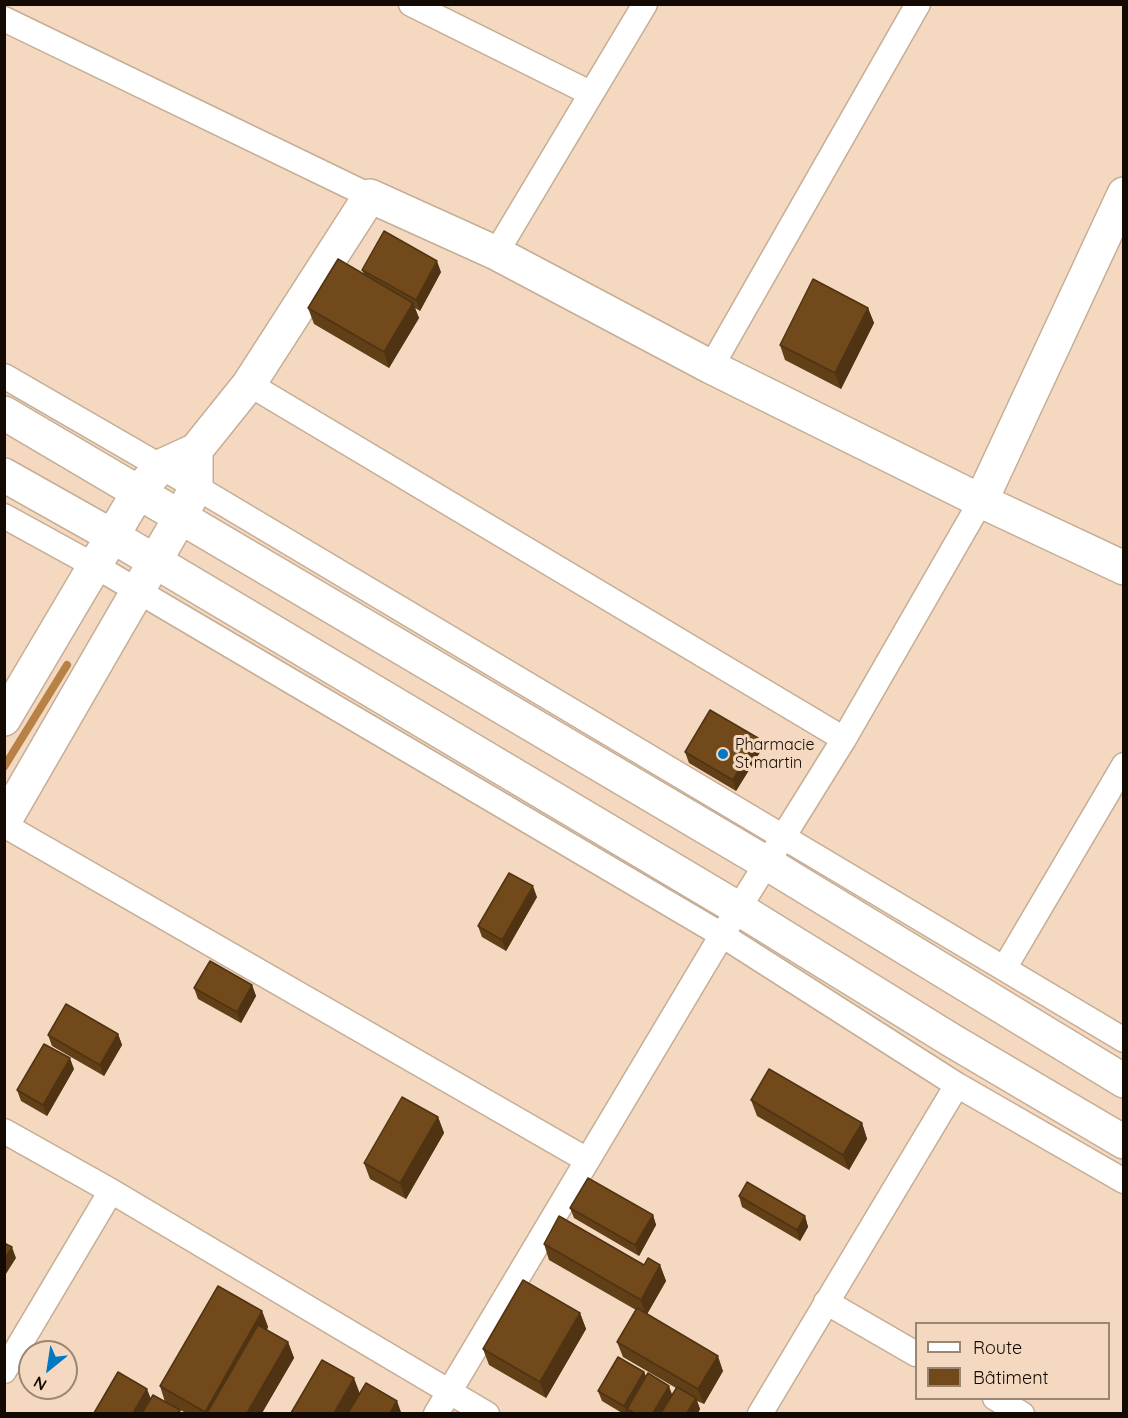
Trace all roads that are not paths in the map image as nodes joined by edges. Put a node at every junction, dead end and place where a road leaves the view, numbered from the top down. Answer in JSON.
{"nodes":[{"id":1,"x":411,"y":4,"type":"edge"},
{"id":2,"x":645,"y":4,"type":"edge"},
{"id":3,"x":918,"y":4,"type":"edge"},
{"id":4,"x":4,"y":19,"type":"edge"},
{"id":5,"x":590,"y":93,"type":"junction"},
{"id":6,"x":1124,"y":194,"type":"edge"},
{"id":7,"x":370,"y":196,"type":"junction"},
{"id":8,"x":496,"y":254,"type":"junction"},
{"id":9,"x":711,"y":367,"type":"junction"},
{"id":10,"x":4,"y":376,"type":"edge"},
{"id":11,"x":249,"y":384,"type":"junction"},
{"id":12,"x":4,"y":413,"type":"edge"},
{"id":13,"x":196,"y":450,"type":"junction"},
{"id":14,"x":161,"y":466,"type":"junction"},
{"id":15,"x":4,"y":475,"type":"edge"},
{"id":16,"x":196,"y":487,"type":"junction"},
{"id":17,"x":139,"y":491,"type":"junction"},
{"id":18,"x":981,"y":501,"type":"junction"},
{"id":19,"x":4,"y":516,"type":"edge"},
{"id":20,"x":181,"y":516,"type":"junction"},
{"id":21,"x":114,"y":537,"type":"junction"},
{"id":22,"x":154,"y":562,"type":"junction"},
{"id":23,"x":94,"y":567,"type":"junction"},
{"id":24,"x":1124,"y":568,"type":"edge"},
{"id":25,"x":137,"y":592,"type":"junction"},
{"id":26,"x":4,"y":719,"type":"edge"},
{"id":27,"x":844,"y":739,"type":"junction"},
{"id":28,"x":1124,"y":765,"type":"edge"},
{"id":29,"x":4,"y":823,"type":"edge"},
{"id":30,"x":776,"y":851,"type":"junction"},
{"id":31,"x":731,"y":922,"type":"junction"},
{"id":32,"x":1005,"y":968,"type":"junction"},
{"id":33,"x":1124,"y":1040,"type":"edge"},
{"id":34,"x":1124,"y":1081,"type":"edge"},
{"id":35,"x":957,"y":1085,"type":"junction"},
{"id":36,"x":4,"y":1131,"type":"edge"},
{"id":37,"x":1124,"y":1142,"type":"edge"},
{"id":38,"x":587,"y":1160,"type":"junction"},
{"id":39,"x":1124,"y":1181,"type":"edge"},
{"id":40,"x":111,"y":1191,"type":"junction"},
{"id":41,"x":826,"y":1302,"type":"junction"},
{"id":42,"x":915,"y":1353,"type":"edge"},
{"id":43,"x":4,"y":1371,"type":"edge"},
{"id":44,"x":448,"y":1392,"type":"junction"},
{"id":45,"x":999,"y":1400,"type":"edge"},
{"id":46,"x":436,"y":1413,"type":"edge"},
{"id":47,"x":487,"y":1413,"type":"edge"},
{"id":48,"x":760,"y":1413,"type":"edge"},
{"id":49,"x":1022,"y":1413,"type":"edge"}],
"edges":[{"from":1,"to":5,"type":"street"},
{"from":2,"to":5,"type":"street"},
{"from":3,"to":9,"type":"street"},
{"from":4,"to":7,"type":"street"},
{"from":5,"to":8,"type":"street"},
{"from":6,"to":18,"type":"street"},
{"from":7,"to":8,"type":"street"},
{"from":7,"to":11,"type":"street"},
{"from":8,"to":9,"type":"street"},
{"from":9,"to":18,"type":"street"},
{"from":10,"to":14,"type":"street"},
{"from":11,"to":13,"type":"street"},
{"from":11,"to":27,"type":"street"},
{"from":12,"to":17,"type":"street"},
{"from":13,"to":14,"type":"street"},
{"from":13,"to":16,"type":"street"},
{"from":14,"to":16,"type":"street"},
{"from":14,"to":17,"type":"street"},
{"from":15,"to":21,"type":"street"},
{"from":16,"to":20,"type":"street"},
{"from":16,"to":30,"type":"street"},
{"from":17,"to":20,"type":"street"},
{"from":17,"to":21,"type":"street"},
{"from":18,"to":24,"type":"street"},
{"from":18,"to":27,"type":"street"},
{"from":19,"to":23,"type":"street"},
{"from":20,"to":22,"type":"street"},
{"from":20,"to":30,"type":"street"},
{"from":21,"to":22,"type":"street"},
{"from":21,"to":23,"type":"street"},
{"from":22,"to":25,"type":"street"},
{"from":22,"to":31,"type":"street"},
{"from":23,"to":25,"type":"street"},
{"from":23,"to":26,"type":"street"},
{"from":25,"to":29,"type":"street"},
{"from":25,"to":31,"type":"street"},
{"from":27,"to":30,"type":"street"},
{"from":28,"to":32,"type":"street"},
{"from":29,"to":38,"type":"street"},
{"from":30,"to":31,"type":"street"},
{"from":30,"to":32,"type":"street"},
{"from":30,"to":34,"type":"street"},
{"from":31,"to":35,"type":"street"},
{"from":31,"to":37,"type":"street"},
{"from":31,"to":38,"type":"street"},
{"from":32,"to":33,"type":"street"},
{"from":35,"to":39,"type":"street"},
{"from":35,"to":41,"type":"street"},
{"from":36,"to":40,"type":"street"},
{"from":38,"to":44,"type":"street"},
{"from":40,"to":43,"type":"street"},
{"from":40,"to":44,"type":"street"},
{"from":41,"to":42,"type":"street"},
{"from":41,"to":48,"type":"street"},
{"from":44,"to":46,"type":"street"},
{"from":44,"to":47,"type":"street"},
{"from":45,"to":49,"type":"street"}]}
